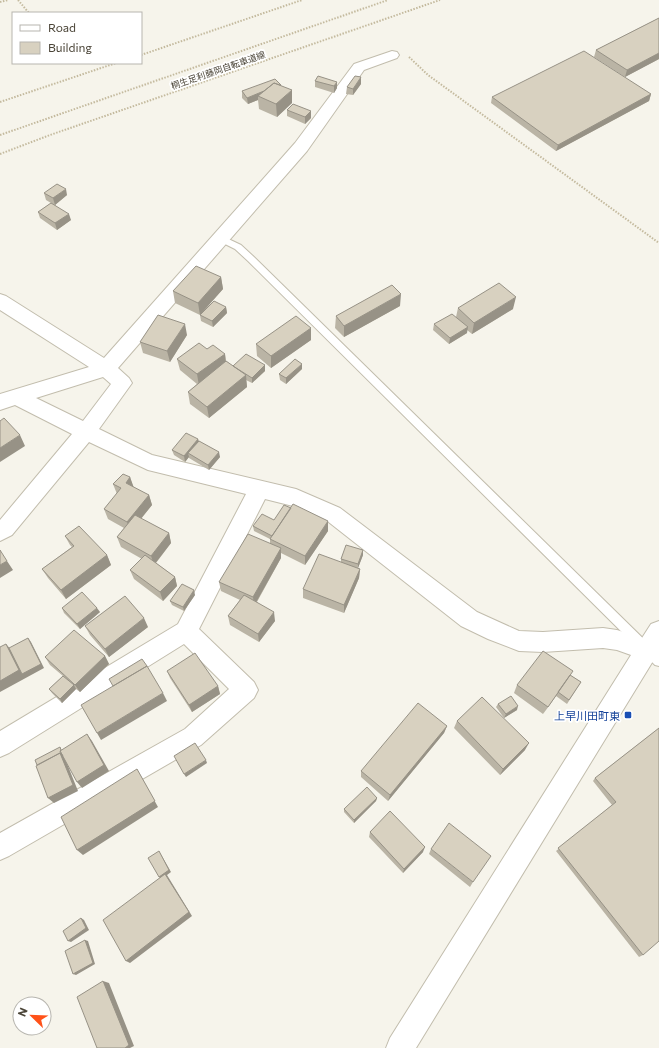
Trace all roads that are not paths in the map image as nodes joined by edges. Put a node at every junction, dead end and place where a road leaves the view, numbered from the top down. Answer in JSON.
{"nodes":[{"id":1,"x":392,"y":56,"type":"road end"},
{"id":2,"x":222,"y":238,"type":"junction"},
{"id":3,"x":0,"y":301,"type":"edge"},
{"id":4,"x":106,"y":369,"type":"junction"},
{"id":5,"x":8,"y":399,"type":"edge"},
{"id":6,"x":86,"y":431,"type":"junction"},
{"id":7,"x":260,"y":488,"type":"junction"},
{"id":8,"x":0,"y":532,"type":"edge"},
{"id":9,"x":186,"y":631,"type":"junction"},
{"id":10,"x":656,"y":648,"type":"edge"},
{"id":11,"x":0,"y":745,"type":"edge"},
{"id":12,"x":0,"y":847,"type":"edge"},
{"id":13,"x":400,"y":1048,"type":"edge"}],
"edges":[{"from":1,"to":2,"type":"street"},
{"from":2,"to":4,"type":"street"},
{"from":2,"to":10,"type":"lane"},
{"from":3,"to":4,"type":"street"},
{"from":4,"to":5,"type":"street"},
{"from":4,"to":6,"type":"street"},
{"from":5,"to":6,"type":"street"},
{"from":6,"to":7,"type":"street"},
{"from":6,"to":8,"type":"street"},
{"from":7,"to":9,"type":"street"},
{"from":7,"to":10,"type":"street"},
{"from":9,"to":11,"type":"street"},
{"from":9,"to":12,"type":"street"},
{"from":10,"to":13,"type":"street"}]}
